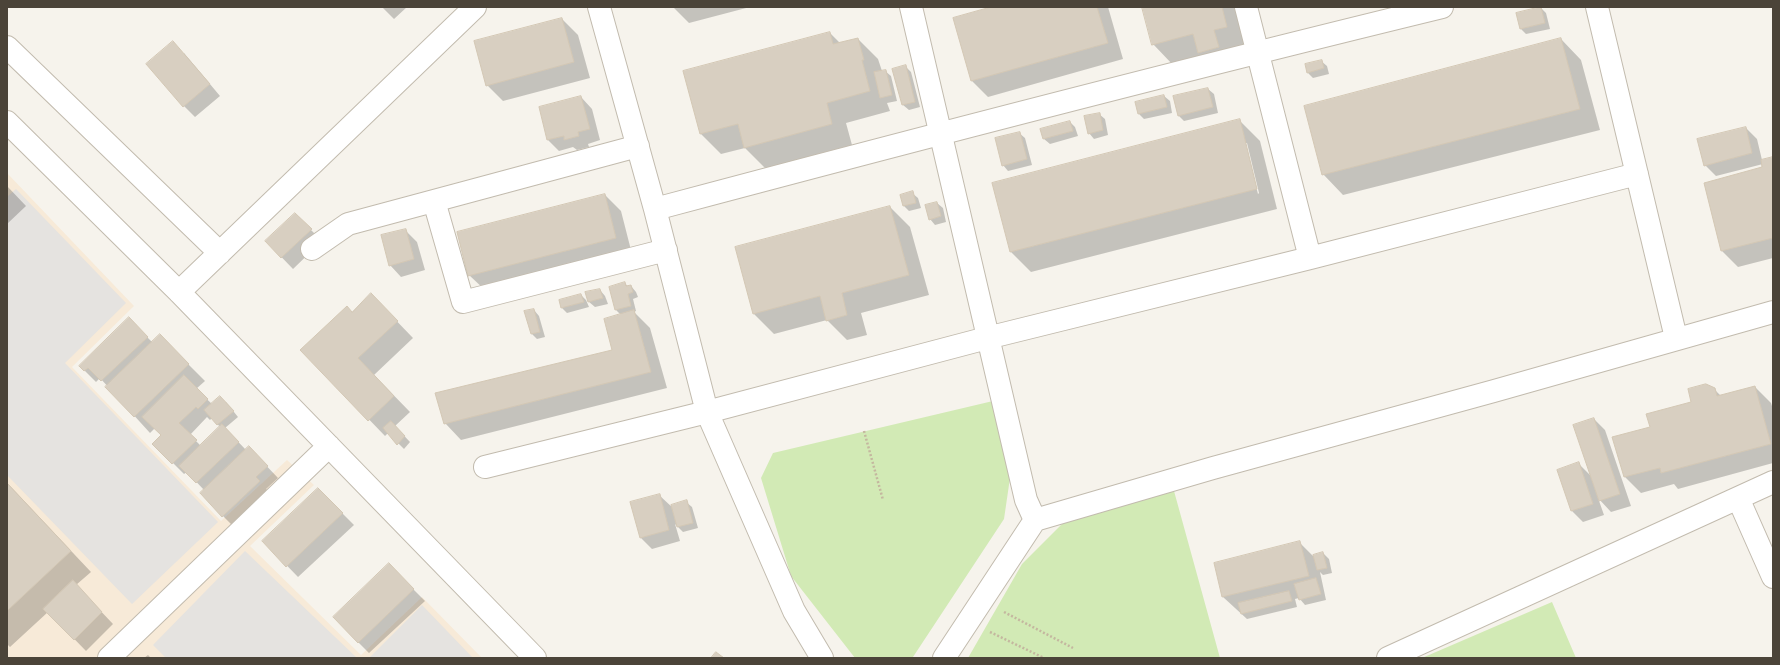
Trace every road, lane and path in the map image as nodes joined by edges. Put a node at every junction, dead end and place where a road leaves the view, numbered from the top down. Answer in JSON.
{"nodes":[{"id":1,"x":475,"y":7,"type":"edge"},
{"id":2,"x":599,"y":7,"type":"edge"},
{"id":3,"x":911,"y":7,"type":"edge"},
{"id":4,"x":1246,"y":7,"type":"edge"},
{"id":5,"x":1442,"y":7,"type":"edge"},
{"id":6,"x":1597,"y":7,"type":"edge"},
{"id":7,"x":7,"y":47,"type":"edge"},
{"id":8,"x":1258,"y":52,"type":"junction"},
{"id":9,"x":7,"y":122,"type":"edge"},
{"id":10,"x":939,"y":133,"type":"junction"},
{"id":11,"x":638,"y":146,"type":"junction"},
{"id":12,"x":1637,"y":174,"type":"junction"},
{"id":13,"x":434,"y":201,"type":"junction"},
{"id":14,"x":655,"y":209,"type":"junction"},
{"id":15,"x":312,"y":249,"type":"dead end"},
{"id":16,"x":666,"y":250,"type":"junction"},
{"id":17,"x":220,"y":253,"type":"junction"},
{"id":18,"x":1310,"y":258,"type":"junction"},
{"id":19,"x":179,"y":292,"type":"junction"},
{"id":20,"x":1773,"y":312,"type":"edge"},
{"id":21,"x":987,"y":338,"type":"junction"},
{"id":22,"x":1676,"y":338,"type":"junction"},
{"id":23,"x":707,"y":412,"type":"junction"},
{"id":24,"x":864,"y":431,"type":"dead end"},
{"id":25,"x":329,"y":446,"type":"junction"},
{"id":26,"x":485,"y":467,"type":"dead end"},
{"id":27,"x":1773,"y":482,"type":"edge"},
{"id":28,"x":1738,"y":498,"type":"junction"},
{"id":29,"x":883,"y":500,"type":"dead end"},
{"id":30,"x":1035,"y":520,"type":"junction"},
{"id":31,"x":1773,"y":577,"type":"edge"},
{"id":32,"x":982,"y":600,"type":"junction"},
{"id":33,"x":968,"y":621,"type":"junction"},
{"id":34,"x":1073,"y":648,"type":"dead end"},
{"id":35,"x":109,"y":658,"type":"edge"},
{"id":36,"x":535,"y":658,"type":"edge"},
{"id":37,"x":822,"y":658,"type":"edge"},
{"id":38,"x":944,"y":658,"type":"edge"},
{"id":39,"x":1044,"y":658,"type":"edge"},
{"id":40,"x":1388,"y":658,"type":"edge"}],
"edges":[{"from":1,"to":17,"type":"street"},
{"from":2,"to":11,"type":"street"},
{"from":3,"to":10,"type":"street"},
{"from":4,"to":8,"type":"street"},
{"from":5,"to":8,"type":"street"},
{"from":6,"to":12,"type":"street"},
{"from":7,"to":17,"type":"street"},
{"from":8,"to":10,"type":"street"},
{"from":8,"to":18,"type":"street"},
{"from":9,"to":19,"type":"street"},
{"from":10,"to":14,"type":"street"},
{"from":10,"to":21,"type":"street"},
{"from":11,"to":13,"type":"street"},
{"from":11,"to":14,"type":"street"},
{"from":12,"to":18,"type":"street"},
{"from":12,"to":22,"type":"street"},
{"from":13,"to":15,"type":"street"},
{"from":13,"to":16,"type":"street"},
{"from":14,"to":16,"type":"street"},
{"from":16,"to":23,"type":"street"},
{"from":17,"to":19,"type":"street"},
{"from":18,"to":21,"type":"street"},
{"from":19,"to":25,"type":"street"},
{"from":20,"to":22,"type":"street"},
{"from":21,"to":23,"type":"street"},
{"from":21,"to":30,"type":"street"},
{"from":22,"to":30,"type":"street"},
{"from":23,"to":26,"type":"street"},
{"from":23,"to":37,"type":"street"},
{"from":24,"to":29,"type":"path"},
{"from":25,"to":35,"type":"street"},
{"from":25,"to":36,"type":"street"},
{"from":27,"to":28,"type":"street"},
{"from":28,"to":31,"type":"street"},
{"from":28,"to":40,"type":"street"},
{"from":30,"to":32,"type":"street"},
{"from":32,"to":33,"type":"street"},
{"from":32,"to":34,"type":"path"},
{"from":33,"to":38,"type":"street"},
{"from":33,"to":39,"type":"path"}]}
